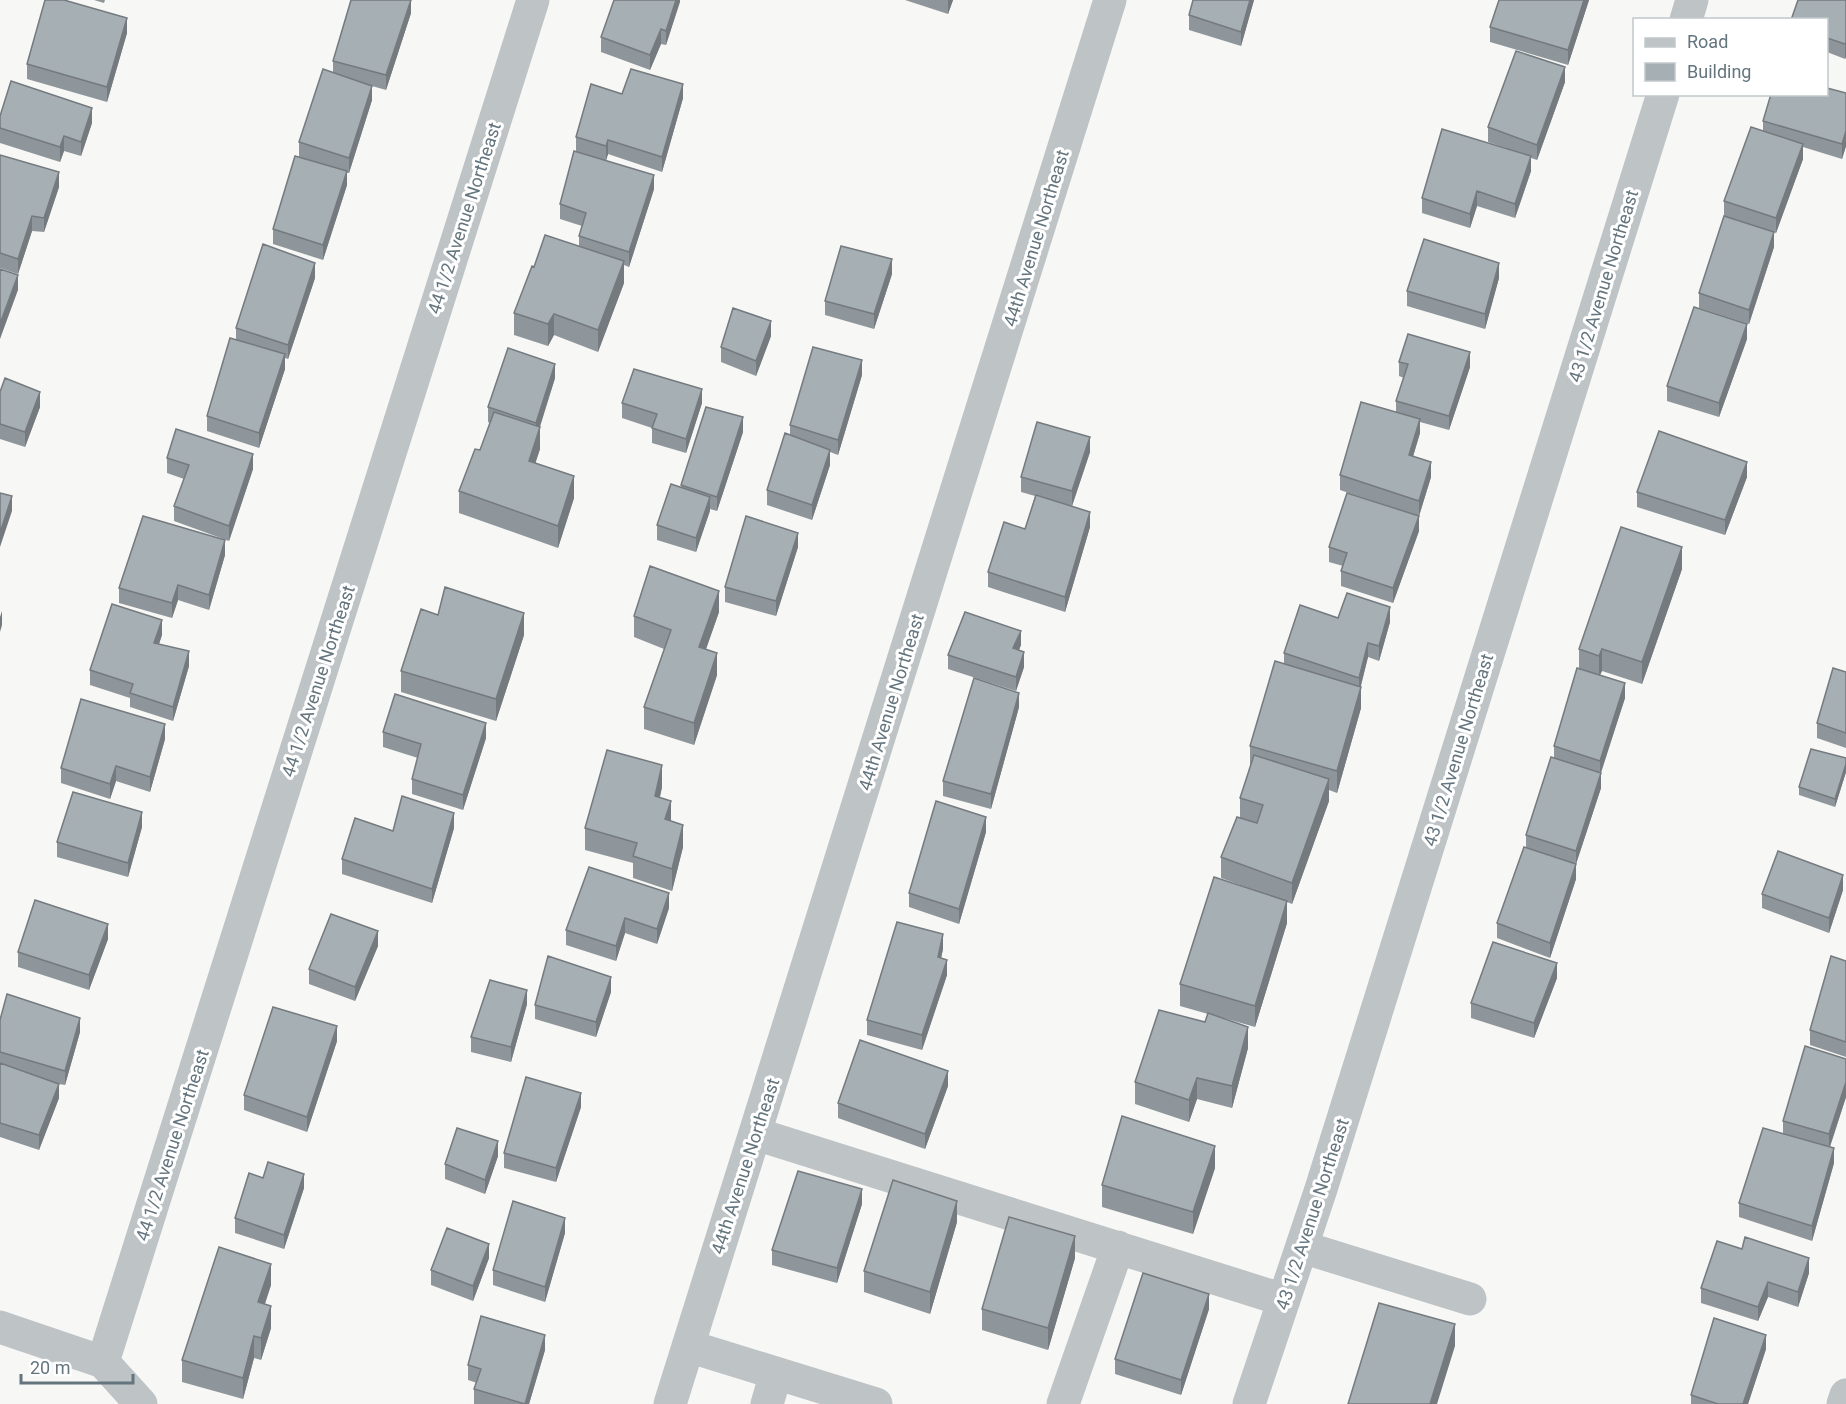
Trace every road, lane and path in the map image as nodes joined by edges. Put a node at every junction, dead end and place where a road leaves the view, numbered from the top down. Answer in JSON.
{"nodes":[{"id":1,"x":533,"y":0,"type":"edge"},
{"id":2,"x":1110,"y":0,"type":"edge"},
{"id":3,"x":1692,"y":0,"type":"edge"},
{"id":4,"x":1687,"y":18,"type":"edge"},
{"id":5,"x":1662,"y":96,"type":"edge"},
{"id":6,"x":756,"y":1134,"type":"junction"},
{"id":7,"x":1118,"y":1247,"type":"junction"},
{"id":8,"x":1302,"y":1247,"type":"junction"},
{"id":9,"x":1470,"y":1299,"type":"dead end"},
{"id":10,"x":1284,"y":1300,"type":"junction"},
{"id":11,"x":0,"y":1327,"type":"edge"},
{"id":12,"x":688,"y":1346,"type":"junction"},
{"id":13,"x":103,"y":1362,"type":"junction"},
{"id":14,"x":776,"y":1373,"type":"junction"},
{"id":15,"x":1846,"y":1395,"type":"edge"},
{"id":16,"x":141,"y":1404,"type":"edge"},
{"id":17,"x":670,"y":1404,"type":"edge"},
{"id":18,"x":767,"y":1404,"type":"edge"},
{"id":19,"x":876,"y":1404,"type":"edge"},
{"id":20,"x":1063,"y":1404,"type":"edge"},
{"id":21,"x":1249,"y":1404,"type":"edge"},
{"id":22,"x":1843,"y":1404,"type":"edge"}],
"edges":[{"from":1,"to":13,"type":"street","name":"44 1/2 Avenue Northeast"},
{"from":2,"to":6,"type":"street","name":"44th Avenue Northeast"},
{"from":3,"to":4,"type":"street"},
{"from":5,"to":8,"type":"street","name":"43 1/2 Avenue Northeast"},
{"from":6,"to":7,"type":"street"},
{"from":6,"to":12,"type":"street","name":"44th Avenue Northeast"},
{"from":7,"to":10,"type":"street"},
{"from":7,"to":20,"type":"street"},
{"from":8,"to":9,"type":"street"},
{"from":8,"to":10,"type":"street","name":"43 1/2 Avenue Northeast"},
{"from":10,"to":21,"type":"street","name":"43 1/2 Avenue Northeast"},
{"from":11,"to":13,"type":"street"},
{"from":12,"to":14,"type":"street"},
{"from":12,"to":17,"type":"street","name":"44th Avenue Northeast"},
{"from":13,"to":16,"type":"street"},
{"from":14,"to":18,"type":"street"},
{"from":14,"to":19,"type":"street"},
{"from":15,"to":22,"type":"street"}]}
